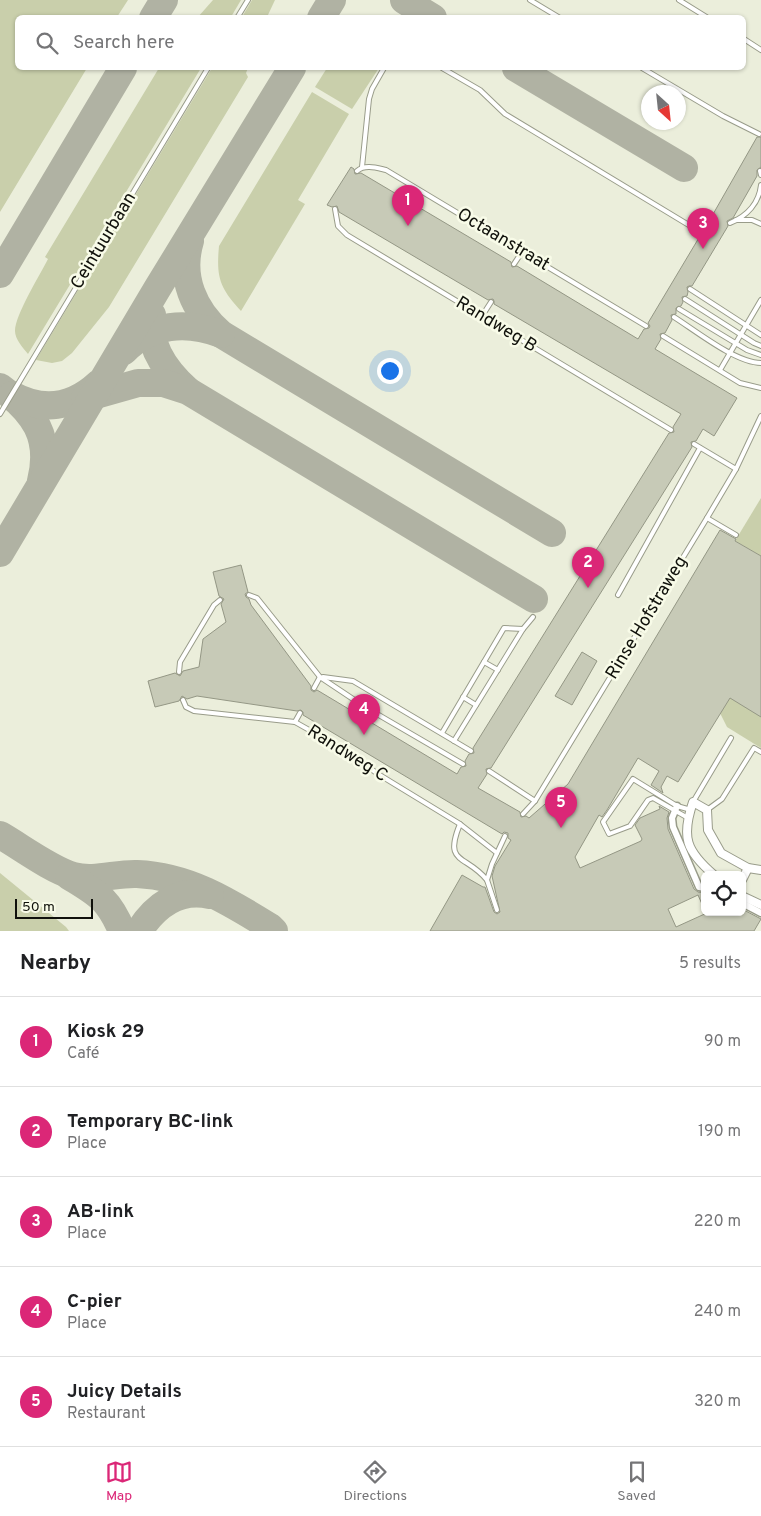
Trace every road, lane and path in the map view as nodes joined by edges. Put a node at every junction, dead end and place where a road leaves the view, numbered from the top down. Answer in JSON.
{"nodes":[{"id":1,"x":248,"y":0,"type":"edge"},
{"id":2,"x":530,"y":0,"type":"edge"},
{"id":3,"x":679,"y":0,"type":"edge"},
{"id":4,"x":239,"y":15,"type":"edge"},
{"id":5,"x":555,"y":15,"type":"edge"},
{"id":6,"x":703,"y":15,"type":"edge"},
{"id":7,"x":746,"y":40,"type":"edge"},
{"id":8,"x":761,"y":50,"type":"edge"},
{"id":9,"x":207,"y":70,"type":"edge"},
{"id":10,"x":383,"y":70,"type":"edge"},
{"id":11,"x":445,"y":70,"type":"edge"},
{"id":12,"x":645,"y":70,"type":"edge"},
{"id":13,"x":759,"y":134,"type":"dead end"},
{"id":14,"x":362,"y":167,"type":"junction"},
{"id":15,"x":357,"y":171,"type":"dead end"},
{"id":16,"x":761,"y":185,"type":"edge"},
{"id":17,"x":335,"y":209,"type":"dead end"},
{"id":18,"x":735,"y":220,"type":"junction"},
{"id":19,"x":730,"y":223,"type":"dead end"},
{"id":20,"x":761,"y":224,"type":"edge"},
{"id":21,"x":702,"y":233,"type":"dead end"},
{"id":22,"x":522,"y":252,"type":"junction"},
{"id":23,"x":514,"y":264,"type":"dead end"},
{"id":24,"x":690,"y":289,"type":"dead end"},
{"id":25,"x":685,"y":299,"type":"dead end"},
{"id":26,"x":761,"y":300,"type":"edge"},
{"id":27,"x":491,"y":302,"type":"dead end"},
{"id":28,"x":679,"y":309,"type":"dead end"},
{"id":29,"x":482,"y":316,"type":"junction"},
{"id":30,"x":674,"y":318,"type":"dead end"},
{"id":31,"x":746,"y":325,"type":"junction"},
{"id":32,"x":646,"y":326,"type":"dead end"},
{"id":33,"x":741,"y":334,"type":"junction"},
{"id":34,"x":761,"y":335,"type":"edge"},
{"id":35,"x":663,"y":336,"type":"dead end"},
{"id":36,"x":736,"y":343,"type":"junction"},
{"id":37,"x":761,"y":346,"type":"edge"},
{"id":38,"x":730,"y":352,"type":"junction"},
{"id":39,"x":761,"y":355,"type":"edge"},
{"id":40,"x":761,"y":363,"type":"edge"},
{"id":41,"x":720,"y":370,"type":"junction"},
{"id":42,"x":761,"y":388,"type":"edge"},
{"id":43,"x":0,"y":414,"type":"edge"},
{"id":44,"x":761,"y":416,"type":"edge"},
{"id":45,"x":671,"y":430,"type":"dead end"},
{"id":46,"x":694,"y":444,"type":"dead end"},
{"id":47,"x":700,"y":448,"type":"junction"},
{"id":48,"x":736,"y":469,"type":"junction"},
{"id":49,"x":708,"y":518,"type":"junction"},
{"id":50,"x":736,"y":535,"type":"dead end"},
{"id":51,"x":248,"y":595,"type":"dead end"},
{"id":52,"x":618,"y":595,"type":"dead end"},
{"id":53,"x":220,"y":600,"type":"dead end"},
{"id":54,"x":533,"y":617,"type":"dead end"},
{"id":55,"x":523,"y":629,"type":"junction"},
{"id":56,"x":484,"y":662,"type":"junction"},
{"id":57,"x":498,"y":670,"type":"junction"},
{"id":58,"x":179,"y":672,"type":"dead end"},
{"id":59,"x":320,"y":677,"type":"junction"},
{"id":60,"x":314,"y":688,"type":"dead end"},
{"id":61,"x":463,"y":697,"type":"junction"},
{"id":62,"x":183,"y":700,"type":"dead end"},
{"id":63,"x":476,"y":705,"type":"junction"},
{"id":64,"x":300,"y":713,"type":"dead end"},
{"id":65,"x":294,"y":722,"type":"junction"},
{"id":66,"x":442,"y":733,"type":"junction"},
{"id":67,"x":731,"y":738,"type":"dead end"},
{"id":68,"x":454,"y":741,"type":"junction"},
{"id":69,"x":471,"y":751,"type":"dead end"},
{"id":70,"x":761,"y":752,"type":"edge"},
{"id":71,"x":463,"y":764,"type":"dead end"},
{"id":72,"x":489,"y":771,"type":"dead end"},
{"id":73,"x":535,"y":801,"type":"junction"},
{"id":74,"x":676,"y":808,"type":"junction"},
{"id":75,"x":691,"y":810,"type":"junction"},
{"id":76,"x":707,"y":810,"type":"junction"},
{"id":77,"x":523,"y":814,"type":"dead end"},
{"id":78,"x":460,"y":824,"type":"junction"},
{"id":79,"x":505,"y":836,"type":"dead end"},
{"id":80,"x":497,"y":853,"type":"junction"},
{"id":81,"x":748,"y":868,"type":"junction"},
{"id":82,"x":761,"y":870,"type":"edge"},
{"id":83,"x":709,"y":871,"type":"edge"},
{"id":84,"x":746,"y":872,"type":"edge"},
{"id":85,"x":487,"y":880,"type":"junction"},
{"id":86,"x":701,"y":887,"type":"edge"},
{"id":87,"x":746,"y":898,"type":"edge"},
{"id":88,"x":746,"y":905,"type":"edge"},
{"id":89,"x":761,"y":905,"type":"edge"},
{"id":90,"x":497,"y":910,"type":"dead end"},
{"id":91,"x":761,"y":913,"type":"edge"}],
"edges":[{"from":1,"to":4,"type":"lane"},
{"from":2,"to":5,"type":"lane"},
{"from":3,"to":6,"type":"lane"},
{"from":7,"to":8,"type":"lane"},
{"from":9,"to":43,"type":"lane","name":"Ceintuurbaan"},
{"from":10,"to":14,"type":"lane"},
{"from":11,"to":21,"type":"lane"},
{"from":12,"to":13,"type":"lane"},
{"from":14,"to":15,"type":"lane"},
{"from":14,"to":22,"type":"lane","name":"Octaanstraat"},
{"from":16,"to":18,"type":"lane"},
{"from":17,"to":29,"type":"lane","name":"Randweg B"},
{"from":18,"to":19,"type":"lane"},
{"from":18,"to":20,"type":"lane"},
{"from":22,"to":23,"type":"lane"},
{"from":22,"to":32,"type":"lane","name":"Octaanstraat"},
{"from":24,"to":31,"type":"lane"},
{"from":25,"to":33,"type":"lane"},
{"from":26,"to":31,"type":"lane"},
{"from":27,"to":29,"type":"lane"},
{"from":28,"to":36,"type":"lane"},
{"from":29,"to":45,"type":"lane","name":"Randweg B"},
{"from":30,"to":38,"type":"lane"},
{"from":31,"to":33,"type":"lane"},
{"from":31,"to":34,"type":"lane"},
{"from":33,"to":36,"type":"lane"},
{"from":33,"to":37,"type":"lane"},
{"from":35,"to":41,"type":"lane"},
{"from":36,"to":38,"type":"lane"},
{"from":36,"to":39,"type":"lane"},
{"from":38,"to":40,"type":"lane"},
{"from":38,"to":41,"type":"lane"},
{"from":41,"to":42,"type":"lane"},
{"from":44,"to":48,"type":"lane","name":"Rinse Hofstraweg"},
{"from":46,"to":47,"type":"lane"},
{"from":47,"to":48,"type":"lane"},
{"from":47,"to":52,"type":"lane"},
{"from":48,"to":49,"type":"lane","name":"Rinse Hofstraweg"},
{"from":49,"to":50,"type":"lane"},
{"from":49,"to":73,"type":"lane","name":"Rinse Hofstraweg"},
{"from":51,"to":59,"type":"lane"},
{"from":53,"to":58,"type":"lane"},
{"from":54,"to":55,"type":"lane"},
{"from":55,"to":56,"type":"lane"},
{"from":55,"to":57,"type":"lane"},
{"from":56,"to":57,"type":"lane"},
{"from":56,"to":61,"type":"lane"},
{"from":57,"to":63,"type":"lane"},
{"from":59,"to":60,"type":"lane"},
{"from":59,"to":66,"type":"lane"},
{"from":59,"to":71,"type":"lane"},
{"from":61,"to":63,"type":"lane"},
{"from":61,"to":66,"type":"lane"},
{"from":62,"to":65,"type":"lane","name":"Randweg C"},
{"from":63,"to":68,"type":"lane"},
{"from":64,"to":65,"type":"lane"},
{"from":65,"to":78,"type":"lane","name":"Randweg C"},
{"from":66,"to":68,"type":"lane"},
{"from":67,"to":75,"type":"lane"},
{"from":68,"to":69,"type":"lane"},
{"from":70,"to":76,"type":"lane"},
{"from":72,"to":73,"type":"lane"},
{"from":73,"to":77,"type":"lane","name":"Rinse Hofstraweg"},
{"from":74,"to":74,"type":"lane"},
{"from":74,"to":75,"type":"lane"},
{"from":74,"to":75,"type":"lane"},
{"from":74,"to":86,"type":"street"},
{"from":75,"to":76,"type":"street"},
{"from":75,"to":83,"type":"street"},
{"from":76,"to":81,"type":"street"},
{"from":78,"to":80,"type":"lane","name":"Randweg C"},
{"from":78,"to":85,"type":"lane"},
{"from":79,"to":80,"type":"lane"},
{"from":80,"to":85,"type":"lane"},
{"from":81,"to":82,"type":"street"},
{"from":81,"to":84,"type":"street"},
{"from":85,"to":90,"type":"lane"},
{"from":87,"to":89,"type":"street"},
{"from":88,"to":91,"type":"street"}]}
